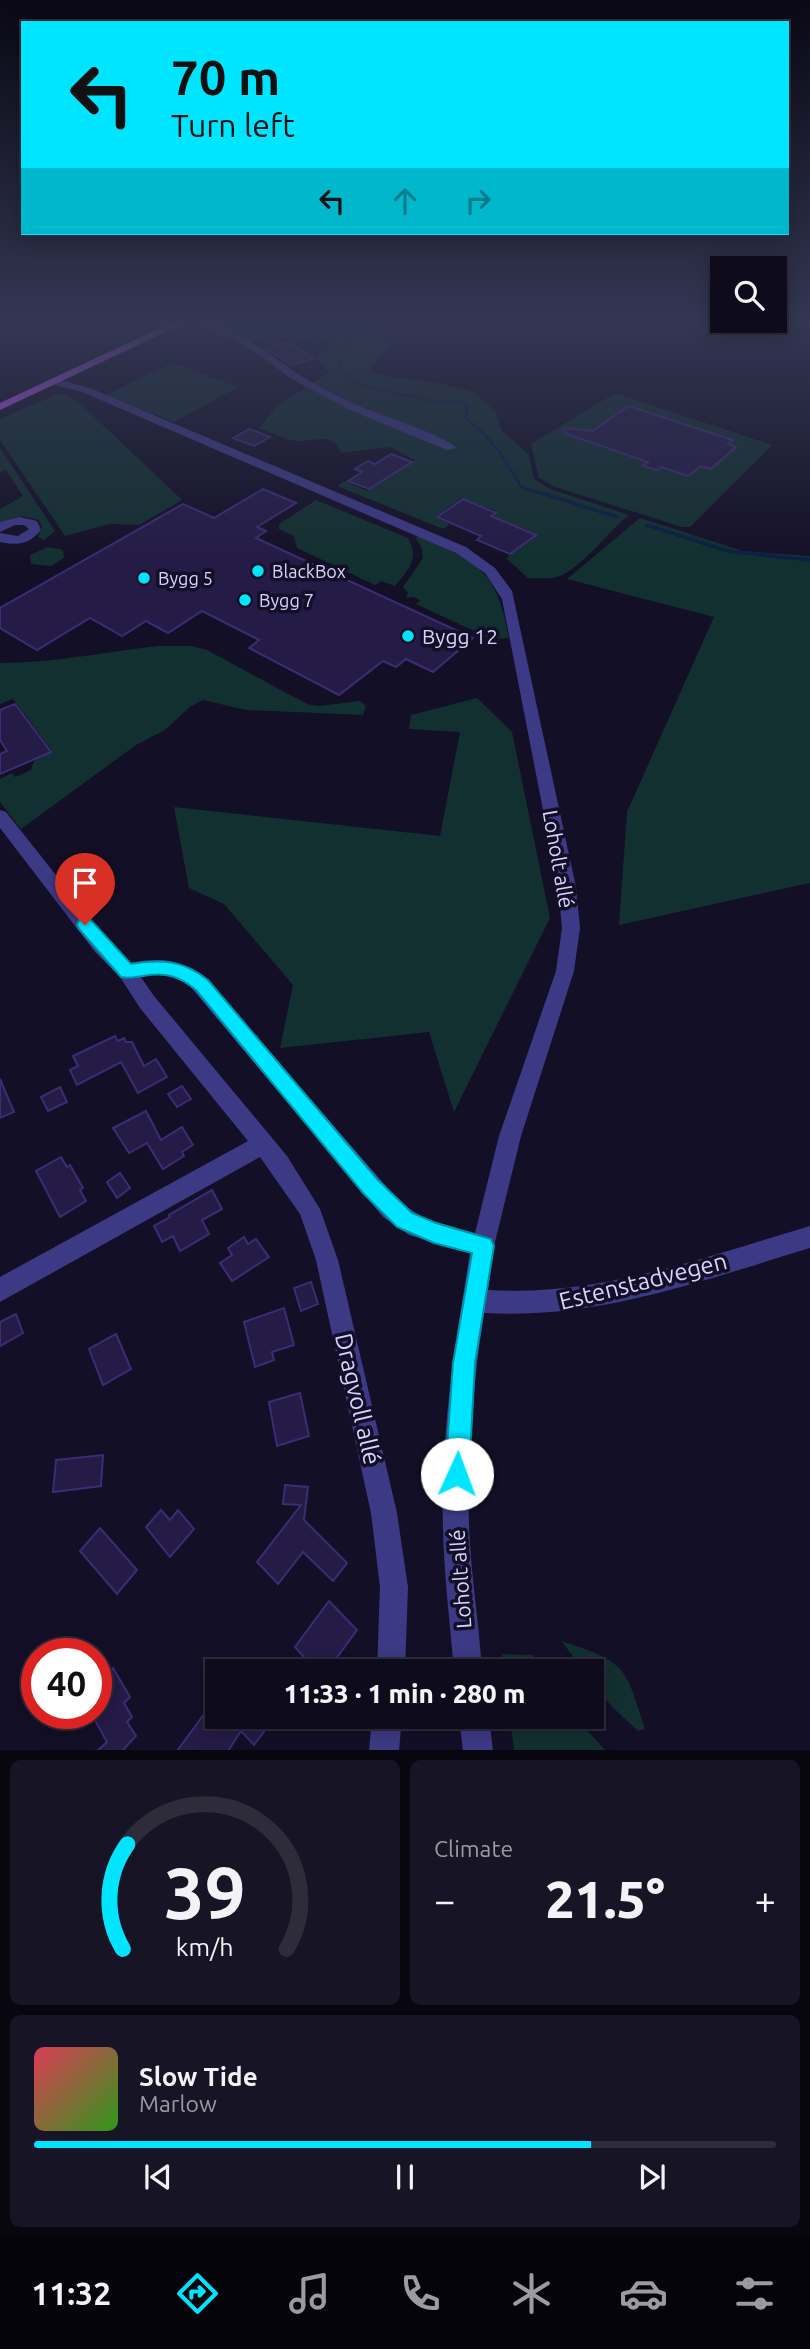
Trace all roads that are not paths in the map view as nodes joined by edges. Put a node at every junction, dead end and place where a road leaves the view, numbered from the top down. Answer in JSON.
{"nodes":[{"id":1,"x":113,"y":402,"type":"edge"},
{"id":2,"x":341,"y":402,"type":"edge"},
{"id":3,"x":451,"y":448,"type":"dead end"},
{"id":4,"x":0,"y":528,"type":"edge"},
{"id":5,"x":0,"y":537,"type":"edge"},
{"id":6,"x":14,"y":540,"type":"junction"},
{"id":7,"x":0,"y":552,"type":"edge"},
{"id":8,"x":0,"y":816,"type":"edge"},
{"id":9,"x":127,"y":972,"type":"junction"},
{"id":10,"x":263,"y":1143,"type":"junction"},
{"id":11,"x":810,"y":1237,"type":"edge"},
{"id":12,"x":483,"y":1246,"type":"junction"},
{"id":13,"x":0,"y":1290,"type":"edge"},
{"id":14,"x":473,"y":1301,"type":"junction"},
{"id":15,"x":391,"y":1659,"type":"edge"},
{"id":16,"x":467,"y":1659,"type":"edge"},
{"id":17,"x":386,"y":1729,"type":"edge"},
{"id":18,"x":475,"y":1729,"type":"edge"},
{"id":19,"x":384,"y":1750,"type":"edge"},
{"id":20,"x":478,"y":1750,"type":"edge"}],
"edges":[{"from":1,"to":12,"type":"street","name":"Loholt allé"},
{"from":2,"to":3,"type":"street"},
{"from":4,"to":6,"type":"street"},
{"from":5,"to":6,"type":"street"},
{"from":6,"to":7,"type":"street"},
{"from":8,"to":9,"type":"street","name":"Dragvoll allé"},
{"from":9,"to":10,"type":"street","name":"Dragvoll allé"},
{"from":9,"to":12,"type":"street"},
{"from":10,"to":13,"type":"street"},
{"from":10,"to":15,"type":"street","name":"Dragvoll allé"},
{"from":11,"to":14,"type":"street","name":"Estenstadvegen"},
{"from":12,"to":14,"type":"street","name":"Loholt allé"},
{"from":14,"to":16,"type":"street","name":"Loholt allé"},
{"from":17,"to":19,"type":"street"},
{"from":18,"to":20,"type":"street"}]}
